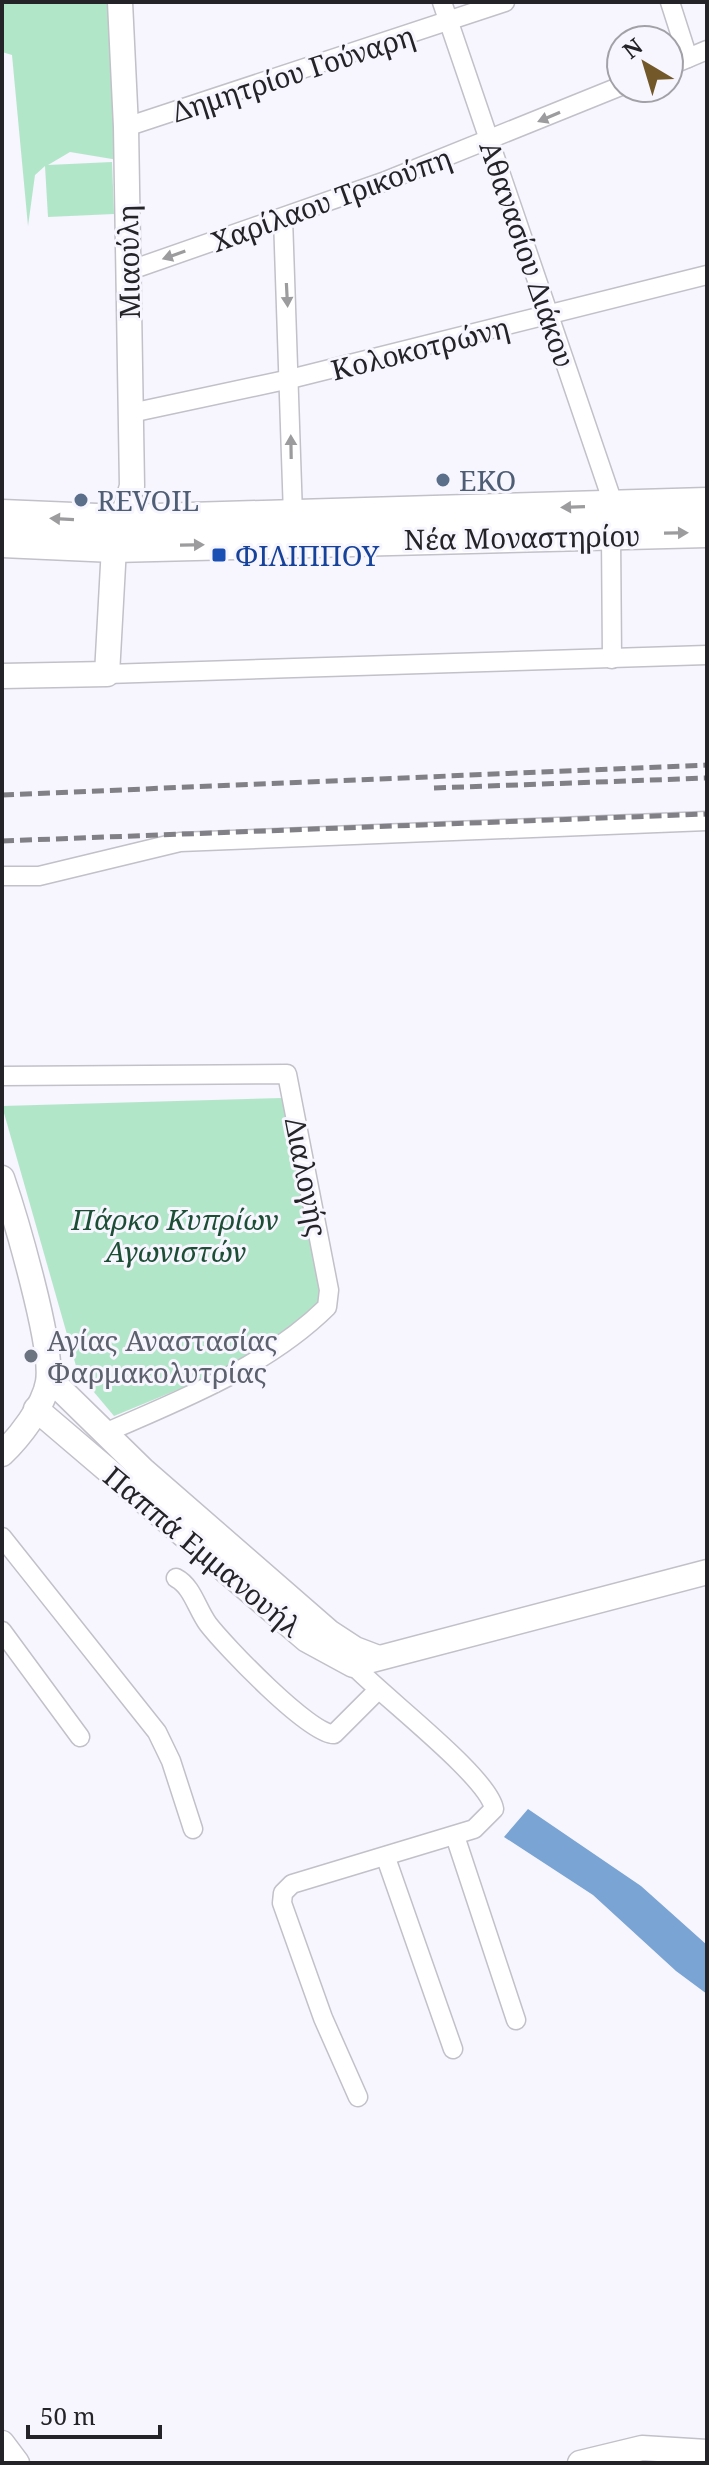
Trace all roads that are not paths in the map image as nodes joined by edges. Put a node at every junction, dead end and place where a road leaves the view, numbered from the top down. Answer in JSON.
{"nodes":[{"id":1,"x":120,"y":2,"type":"edge"},
{"id":2,"x":442,"y":2,"type":"edge"},
{"id":3,"x":505,"y":2,"type":"edge"},
{"id":4,"x":670,"y":2,"type":"edge"},
{"id":5,"x":449,"y":23,"type":"junction"},
{"id":6,"x":707,"y":50,"type":"edge"},
{"id":7,"x":688,"y":58,"type":"junction"},
{"id":8,"x":685,"y":59,"type":"edge"},
{"id":9,"x":605,"y":93,"type":"edge"},
{"id":10,"x":126,"y":127,"type":"junction"},
{"id":11,"x":490,"y":141,"type":"junction"},
{"id":12,"x":283,"y":218,"type":"junction"},
{"id":13,"x":128,"y":271,"type":"junction"},
{"id":14,"x":707,"y":275,"type":"edge"},
{"id":15,"x":549,"y":316,"type":"junction"},
{"id":16,"x":290,"y":379,"type":"junction"},
{"id":17,"x":131,"y":413,"type":"junction"},
{"id":18,"x":707,"y":503,"type":"edge"},
{"id":19,"x":2,"y":515,"type":"edge"},
{"id":20,"x":293,"y":515,"type":"junction"},
{"id":21,"x":613,"y":520,"type":"junction"},
{"id":22,"x":707,"y":532,"type":"edge"},
{"id":23,"x":118,"y":533,"type":"junction"},
{"id":24,"x":2,"y":542,"type":"edge"},
{"id":25,"x":707,"y":655,"type":"edge"},
{"id":26,"x":612,"y":659,"type":"junction"},
{"id":27,"x":107,"y":674,"type":"junction"},
{"id":28,"x":2,"y":676,"type":"edge"},
{"id":29,"x":707,"y":821,"type":"edge"},
{"id":30,"x":2,"y":876,"type":"edge"},
{"id":31,"x":2,"y":1076,"type":"edge"},
{"id":32,"x":2,"y":1178,"type":"edge"},
{"id":33,"x":49,"y":1378,"type":"junction"},
{"id":34,"x":36,"y":1409,"type":"junction"},
{"id":35,"x":105,"y":1433,"type":"junction"},
{"id":36,"x":2,"y":1454,"type":"edge"},
{"id":37,"x":2,"y":1537,"type":"edge"},
{"id":38,"x":707,"y":1572,"type":"edge"},
{"id":39,"x":176,"y":1578,"type":"dead end"},
{"id":40,"x":2,"y":1631,"type":"edge"},
{"id":41,"x":382,"y":1659,"type":"junction"},
{"id":42,"x":353,"y":1665,"type":"junction"},
{"id":43,"x":377,"y":1691,"type":"junction"},
{"id":44,"x":80,"y":1737,"type":"dead end"},
{"id":45,"x":193,"y":1829,"type":"dead end"},
{"id":46,"x":455,"y":1836,"type":"junction"},
{"id":47,"x":386,"y":1858,"type":"junction"},
{"id":48,"x":516,"y":2020,"type":"dead end"},
{"id":49,"x":453,"y":2049,"type":"dead end"},
{"id":50,"x":358,"y":2097,"type":"dead end"},
{"id":51,"x":2,"y":2443,"type":"edge"},
{"id":52,"x":707,"y":2452,"type":"edge"},
{"id":53,"x":17,"y":2463,"type":"edge"},
{"id":54,"x":580,"y":2463,"type":"edge"}],
"edges":[{"from":1,"to":10,"type":"street","name":"Μιαούλη"},
{"from":2,"to":5,"type":"street","name":"Αθανασίου Διάκου"},
{"from":3,"to":5,"type":"street","name":"Δημητρίου Γούναρη"},
{"from":4,"to":7,"type":"street"},
{"from":5,"to":10,"type":"street","name":"Δημητρίου Γούναρη"},
{"from":5,"to":11,"type":"street","name":"Αθανασίου Διάκου"},
{"from":6,"to":7,"type":"street"},
{"from":7,"to":8,"type":"street"},
{"from":9,"to":11,"type":"street","name":"Χαρίλαου Τρικούπη","one_way":true},
{"from":10,"to":13,"type":"street","name":"Μιαούλη"},
{"from":11,"to":12,"type":"street","name":"Χαρίλαου Τρικούπη"},
{"from":11,"to":15,"type":"street","name":"Αθανασίου Διάκου"},
{"from":12,"to":13,"type":"street","name":"Χαρίλαου Τρικούπη","one_way":true},
{"from":12,"to":16,"type":"street","one_way":true},
{"from":13,"to":17,"type":"street","name":"Μιαούλη"},
{"from":14,"to":15,"type":"street","name":"Κολοκοτρώνη"},
{"from":15,"to":16,"type":"street","name":"Κολοκοτρώνη"},
{"from":15,"to":21,"type":"street","name":"Αθανασίου Διάκου"},
{"from":16,"to":17,"type":"street","name":"Κολοκοτρώνη"},
{"from":20,"to":16,"type":"street","one_way":true},
{"from":17,"to":23,"type":"street","name":"Μιαούλη"},
{"from":18,"to":21,"type":"main road","name":"Νέα Μοναστηρίου"},
{"from":23,"to":19,"type":"main road","name":"Νέα Μοναστηρίου","one_way":true},
{"from":21,"to":20,"type":"main road","name":"Νέα Μοναστηρίου","one_way":true},
{"from":20,"to":23,"type":"main road","name":"Νέα Μοναστηρίου"},
{"from":21,"to":22,"type":"main road","name":"Νέα Μοναστηρίου","one_way":true},
{"from":23,"to":21,"type":"main road","name":"Νέα Μοναστηρίου","one_way":true},
{"from":21,"to":26,"type":"street","name":"Αθανασίου Διάκου"},
{"from":23,"to":24,"type":"main road","name":"Νέα Μοναστηρίου"},
{"from":23,"to":27,"type":"street","name":"Μιαούλη"},
{"from":25,"to":26,"type":"street"},
{"from":26,"to":27,"type":"street"},
{"from":27,"to":28,"type":"street"},
{"from":29,"to":30,"type":"street"},
{"from":31,"to":35,"type":"street","name":"Διαλογής"},
{"from":32,"to":33,"type":"street"},
{"from":33,"to":34,"type":"street"},
{"from":33,"to":35,"type":"street","name":"Παππά Εμμανουήλ"},
{"from":34,"to":36,"type":"street"},
{"from":34,"to":42,"type":"street","name":"Παππά Εμμανουήλ"},
{"from":35,"to":41,"type":"street","name":"Παππά Εμμανουήλ"},
{"from":37,"to":45,"type":"street"},
{"from":38,"to":41,"type":"street"},
{"from":39,"to":43,"type":"street"},
{"from":40,"to":44,"type":"street"},
{"from":41,"to":42,"type":"street"},
{"from":42,"to":43,"type":"street"},
{"from":43,"to":46,"type":"street"},
{"from":46,"to":47,"type":"street"},
{"from":46,"to":48,"type":"street"},
{"from":47,"to":49,"type":"street"},
{"from":47,"to":50,"type":"street"},
{"from":51,"to":53,"type":"street"},
{"from":52,"to":54,"type":"street"}]}
